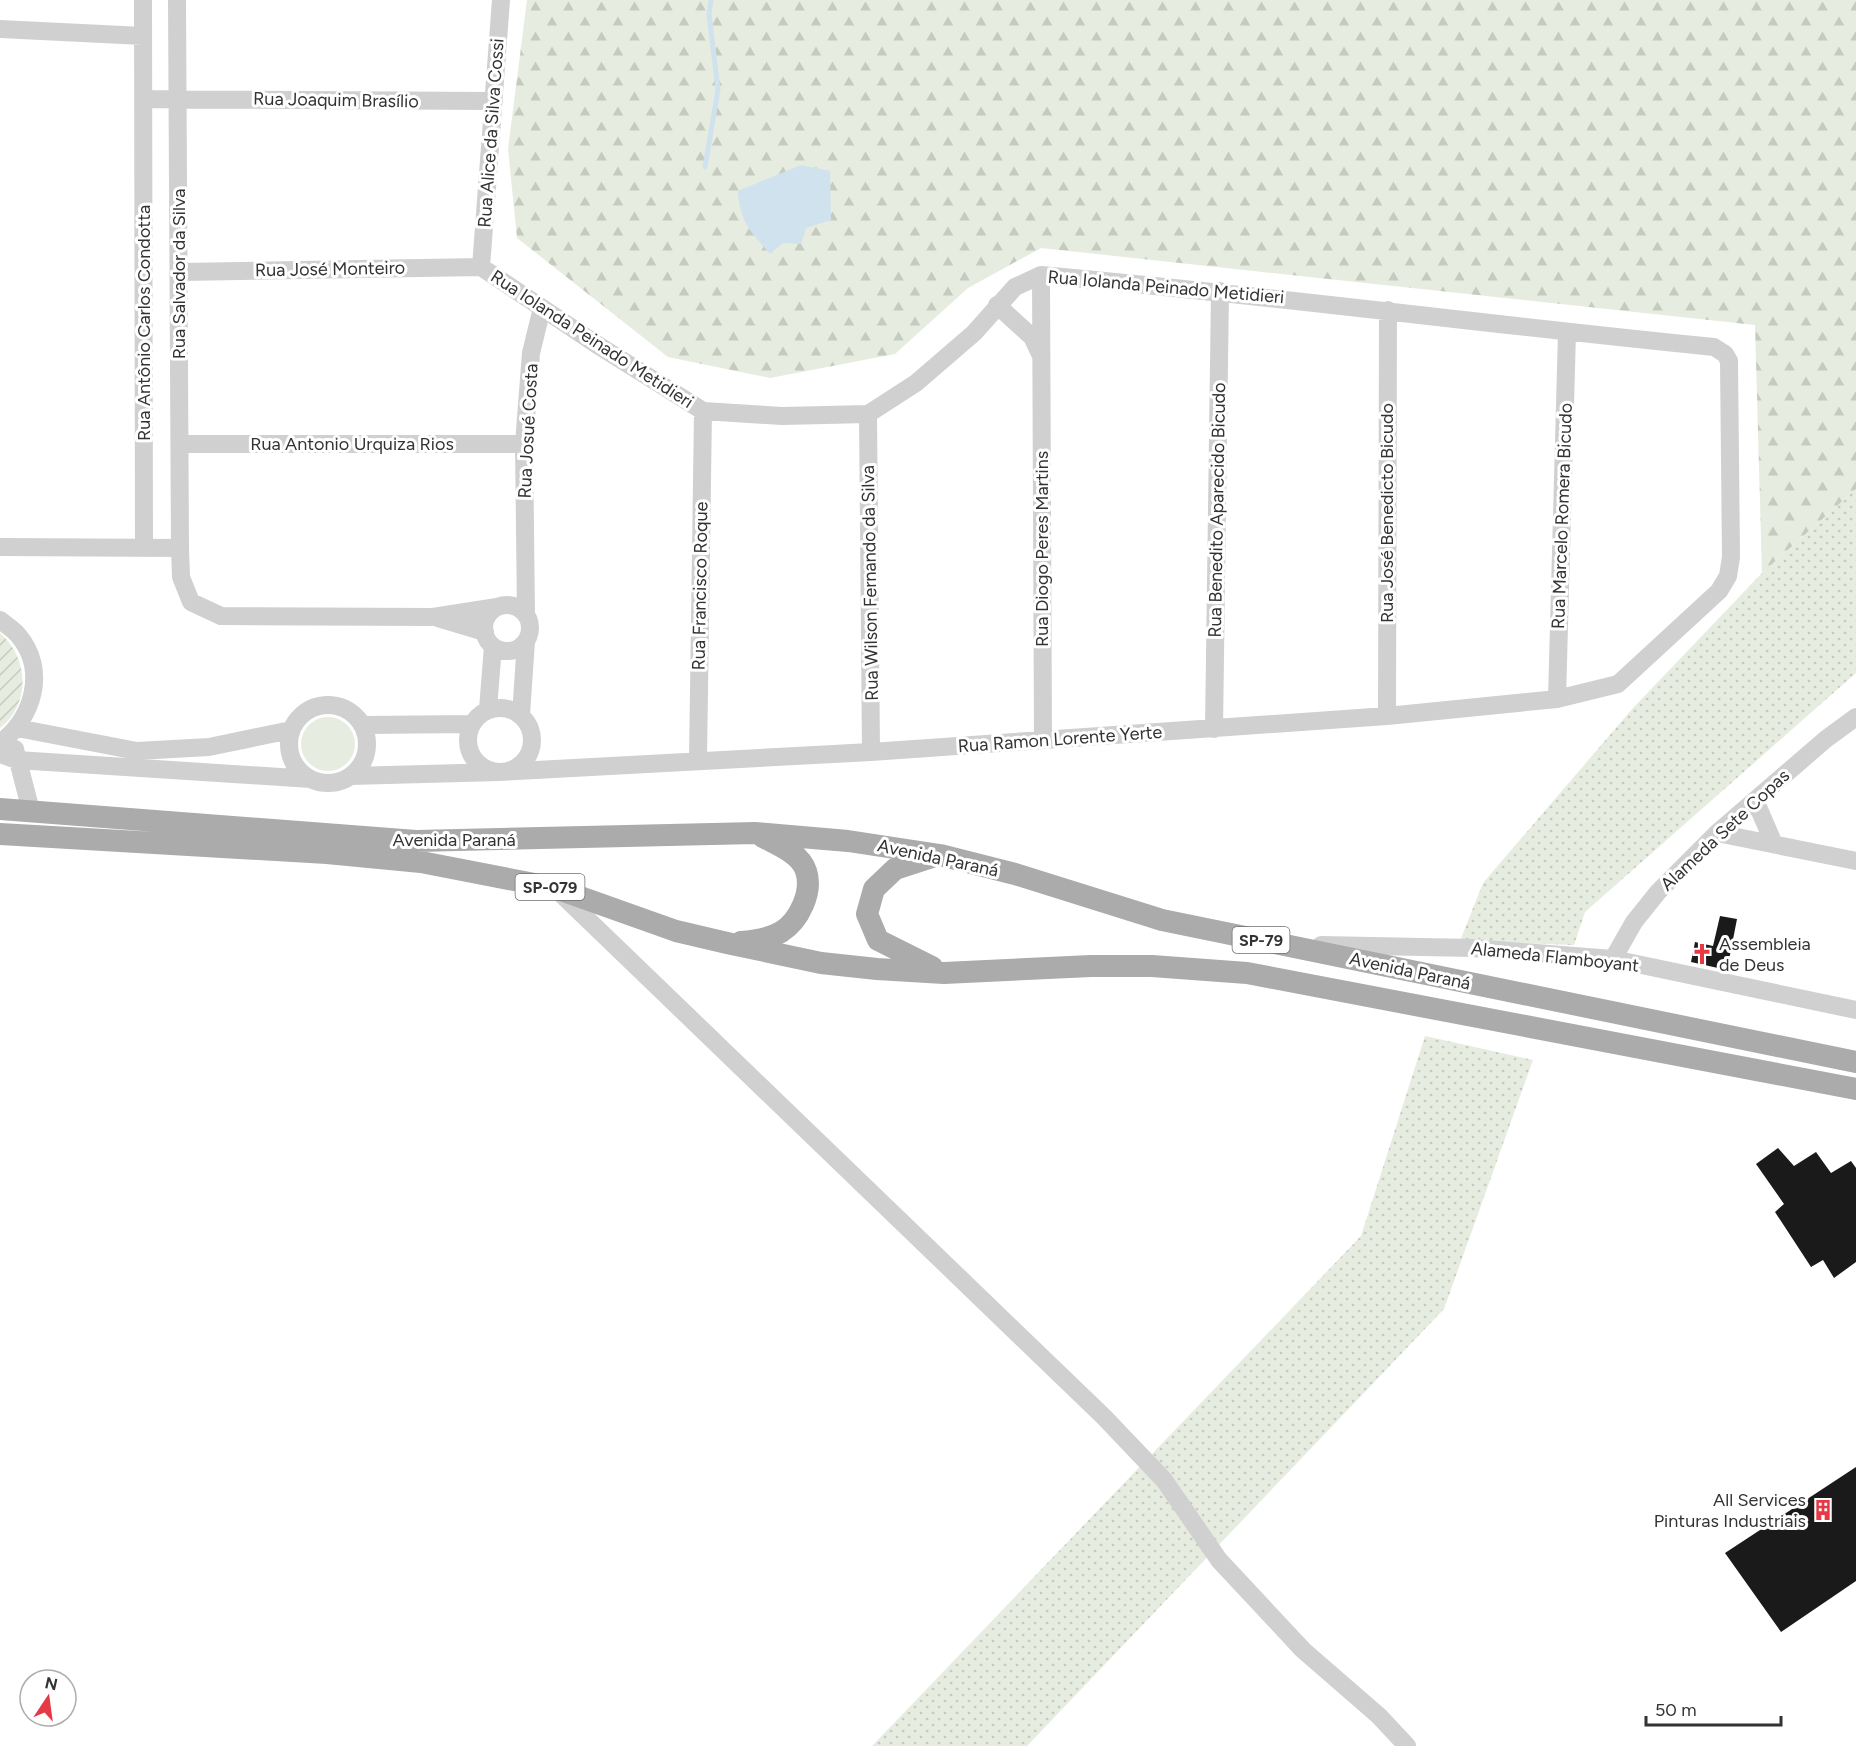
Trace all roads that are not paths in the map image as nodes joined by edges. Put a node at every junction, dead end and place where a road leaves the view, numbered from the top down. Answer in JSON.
{"nodes":[{"id":1,"x":143,"y":0,"type":"edge"},
{"id":2,"x":177,"y":0,"type":"edge"},
{"id":3,"x":501,"y":0,"type":"edge"},
{"id":4,"x":2,"y":31,"type":"edge"},
{"id":5,"x":143,"y":36,"type":"junction"},
{"id":6,"x":178,"y":98,"type":"junction"},
{"id":7,"x":144,"y":99,"type":"junction"},
{"id":8,"x":494,"y":101,"type":"junction"},
{"id":9,"x":481,"y":267,"type":"junction"},
{"id":10,"x":180,"y":272,"type":"junction"},
{"id":11,"x":1041,"y":274,"type":"junction"},
{"id":12,"x":1220,"y":291,"type":"junction"},
{"id":13,"x":998,"y":305,"type":"junction"},
{"id":14,"x":542,"y":308,"type":"junction"},
{"id":15,"x":1388,"y":310,"type":"junction"},
{"id":16,"x":1018,"y":324,"type":"junction"},
{"id":17,"x":1567,"y":332,"type":"junction"},
{"id":18,"x":974,"y":333,"type":"junction"},
{"id":19,"x":1042,"y":357,"type":"junction"},
{"id":20,"x":703,"y":411,"type":"junction"},
{"id":21,"x":868,"y":414,"type":"junction"},
{"id":22,"x":180,"y":444,"type":"junction"},
{"id":23,"x":524,"y":444,"type":"junction"},
{"id":24,"x":0,"y":547,"type":"edge"},
{"id":25,"x":144,"y":547,"type":"junction"},
{"id":26,"x":180,"y":548,"type":"junction"},
{"id":27,"x":524,"y":557,"type":"junction"},
{"id":28,"x":502,"y":606,"type":"junction"},
{"id":29,"x":526,"y":615,"type":"junction"},
{"id":30,"x":433,"y":617,"type":"junction"},
{"id":31,"x":0,"y":620,"type":"edge"},
{"id":32,"x":489,"y":639,"type":"junction"},
{"id":33,"x":526,"y":641,"type":"junction"},
{"id":34,"x":1618,"y":684,"type":"joint"},
{"id":35,"x":1557,"y":699,"type":"junction"},
{"id":36,"x":488,"y":709,"type":"junction"},
{"id":37,"x":521,"y":715,"type":"junction"},
{"id":38,"x":1387,"y":716,"type":"junction"},
{"id":39,"x":1856,"y":717,"type":"edge"},
{"id":40,"x":471,"y":724,"type":"junction"},
{"id":41,"x":363,"y":725,"type":"junction"},
{"id":42,"x":1214,"y":729,"type":"junction"},
{"id":43,"x":291,"y":730,"type":"junction"},
{"id":44,"x":10,"y":735,"type":"edge"},
{"id":45,"x":1043,"y":740,"type":"junction"},
{"id":46,"x":871,"y":752,"type":"junction"},
{"id":47,"x":9,"y":757,"type":"edge"},
{"id":48,"x":698,"y":760,"type":"junction"},
{"id":49,"x":500,"y":772,"type":"junction"},
{"id":50,"x":350,"y":776,"type":"junction"},
{"id":51,"x":311,"y":779,"type":"junction"},
{"id":52,"x":1755,"y":800,"type":"junction"},
{"id":53,"x":0,"y":809,"type":"edge"},
{"id":54,"x":31,"y":811,"type":"junction"},
{"id":55,"x":755,"y":833,"type":"junction"},
{"id":56,"x":0,"y":834,"type":"edge"},
{"id":57,"x":1717,"y":834,"type":"junction"},
{"id":58,"x":1774,"y":844,"type":"junction"},
{"id":59,"x":940,"y":855,"type":"junction"},
{"id":60,"x":1856,"y":861,"type":"edge"},
{"id":61,"x":555,"y":888,"type":"junction"},
{"id":62,"x":727,"y":943,"type":"junction"},
{"id":63,"x":1285,"y":945,"type":"junction"},
{"id":64,"x":1613,"y":959,"type":"junction"},
{"id":65,"x":1091,"y":966,"type":"joint"},
{"id":66,"x":944,"y":973,"type":"junction"},
{"id":67,"x":1856,"y":1010,"type":"edge"},
{"id":68,"x":1856,"y":1062,"type":"edge"},
{"id":69,"x":1856,"y":1089,"type":"edge"},
{"id":70,"x":1407,"y":1746,"type":"edge"}],
"edges":[{"from":1,"to":5,"type":"street","name":"Rua Antônio Carlos Condotta"},
{"from":2,"to":6,"type":"street","name":"Rua Salvador da Silva"},
{"from":3,"to":8,"type":"street","name":"Rua Alice da Silva Cossi"},
{"from":4,"to":5,"type":"street"},
{"from":5,"to":7,"type":"street","name":"Rua Antônio Carlos Condotta"},
{"from":6,"to":7,"type":"street"},
{"from":6,"to":8,"type":"street","name":"Rua Joaquim Brasílio"},
{"from":6,"to":10,"type":"street","name":"Rua Salvador da Silva"},
{"from":7,"to":25,"type":"street","name":"Rua Antônio Carlos Condotta"},
{"from":8,"to":9,"type":"street","name":"Rua Alice da Silva Cossi"},
{"from":9,"to":10,"type":"street","name":"Rua José Monteiro"},
{"from":9,"to":14,"type":"street","name":"Rua Iolanda Peinado Metidieri"},
{"from":10,"to":22,"type":"street","name":"Rua Salvador da Silva"},
{"from":11,"to":12,"type":"street","name":"Rua Iolanda Peinado Metidieri"},
{"from":11,"to":13,"type":"street","name":"Rua Iolanda Peinado Metidieri"},
{"from":11,"to":19,"type":"street","name":"Rua Diogo Peres Martins"},
{"from":12,"to":15,"type":"street","name":"Rua Iolanda Peinado Metidieri"},
{"from":12,"to":42,"type":"street","name":"Rua Benedito Aparecido Bicudo"},
{"from":13,"to":16,"type":"street"},
{"from":13,"to":18,"type":"street","name":"Rua Iolanda Peinado Metidieri"},
{"from":14,"to":20,"type":"street","name":"Rua Iolanda Peinado Metidieri"},
{"from":14,"to":23,"type":"street","name":"Rua Josué Costa"},
{"from":15,"to":17,"type":"street","name":"Rua Iolanda Peinado Metidieri"},
{"from":15,"to":38,"type":"street","name":"Rua José Benedicto Bicudo"},
{"from":16,"to":18,"type":"street"},
{"from":16,"to":19,"type":"street"},
{"from":17,"to":34,"type":"street","name":"Rua Iolanda Peinado Metidieri"},
{"from":17,"to":35,"type":"street","name":"Rua Marcelo Romera Bicudo"},
{"from":18,"to":21,"type":"street","name":"Rua Iolanda Peinado Metidieri"},
{"from":19,"to":45,"type":"street","name":"Rua Diogo Peres Martins"},
{"from":20,"to":21,"type":"street","name":"Rua Iolanda Peinado Metidieri"},
{"from":20,"to":48,"type":"street","name":"Rua Francisco Roque"},
{"from":21,"to":46,"type":"street","name":"Rua Wilson Fernando da Silva"},
{"from":22,"to":23,"type":"street","name":"Rua Antonio Urquiza Rios"},
{"from":22,"to":26,"type":"street","name":"Rua Salvador da Silva"},
{"from":23,"to":27,"type":"street","name":"Rua Josué Costa"},
{"from":24,"to":25,"type":"street"},
{"from":25,"to":26,"type":"street"},
{"from":26,"to":30,"type":"street"},
{"from":27,"to":28,"type":"street","name":"Rua Josué Costa"},
{"from":27,"to":29,"type":"street","name":"Rua Josué Costa"},
{"from":28,"to":29,"type":"street"},
{"from":28,"to":30,"type":"street"},
{"from":28,"to":32,"type":"street"},
{"from":29,"to":33,"type":"street"},
{"from":30,"to":32,"type":"street"},
{"from":31,"to":44,"type":"street"},
{"from":32,"to":33,"type":"street"},
{"from":32,"to":36,"type":"street"},
{"from":33,"to":37,"type":"street"},
{"from":34,"to":35,"type":"street","name":"Rua Ramon Lorente Yerte"},
{"from":35,"to":38,"type":"street","name":"Rua Ramon Lorente Yerte"},
{"from":36,"to":37,"type":"street"},
{"from":36,"to":40,"type":"street"},
{"from":37,"to":49,"type":"street"},
{"from":38,"to":42,"type":"street","name":"Rua Ramon Lorente Yerte"},
{"from":39,"to":52,"type":"street","name":"Alameda Sete Copas"},
{"from":40,"to":41,"type":"street"},
{"from":40,"to":49,"type":"street"},
{"from":41,"to":43,"type":"street"},
{"from":41,"to":50,"type":"street"},
{"from":42,"to":45,"type":"street","name":"Rua Ramon Lorente Yerte"},
{"from":43,"to":44,"type":"street"},
{"from":43,"to":51,"type":"street"},
{"from":44,"to":47,"type":"street"},
{"from":45,"to":46,"type":"street","name":"Rua Ramon Lorente Yerte"},
{"from":46,"to":48,"type":"street","name":"Rua Ramon Lorente Yerte"},
{"from":47,"to":51,"type":"street"},
{"from":47,"to":54,"type":"street"},
{"from":48,"to":49,"type":"street","name":"Rua Ramon Lorente Yerte"},
{"from":49,"to":50,"type":"street","name":"Rua Ramon Lorente Yerte"},
{"from":50,"to":51,"type":"street"},
{"from":52,"to":57,"type":"street","name":"Alameda Sete Copas"},
{"from":52,"to":58,"type":"street"},
{"from":53,"to":54,"type":"main road","name":"Avenida Paraná"},
{"from":54,"to":55,"type":"main road","name":"Avenida Paraná","number":"SP-79"},
{"from":55,"to":59,"type":"main road","name":"Avenida Paraná","number":"SP-79"},
{"from":55,"to":62,"type":"main road"},
{"from":56,"to":61,"type":"main road","name":"Avenida Paraná","number":"SP-079"},
{"from":57,"to":58,"type":"street"},
{"from":57,"to":64,"type":"street","name":"Alameda Sete Copas"},
{"from":58,"to":60,"type":"street"},
{"from":59,"to":63,"type":"main road","name":"Avenida Paraná","number":"SP-79"},
{"from":59,"to":66,"type":"main road"},
{"from":61,"to":62,"type":"main road","name":"Avenida Paraná","number":"SP-079"},
{"from":61,"to":70,"type":"street"},
{"from":62,"to":66,"type":"main road","name":"Avenida Paraná","number":"SP-079"},
{"from":63,"to":64,"type":"street","name":"Alameda Flamboyant"},
{"from":63,"to":68,"type":"main road","name":"Avenida Paraná","number":"SP-79"},
{"from":64,"to":67,"type":"street","name":"Alameda Flamboyant"},
{"from":65,"to":66,"type":"main road","name":"Avenida Paraná","number":"SP-079"},
{"from":65,"to":69,"type":"main road","name":"Avenida Paraná","number":"SP-79"}]}
